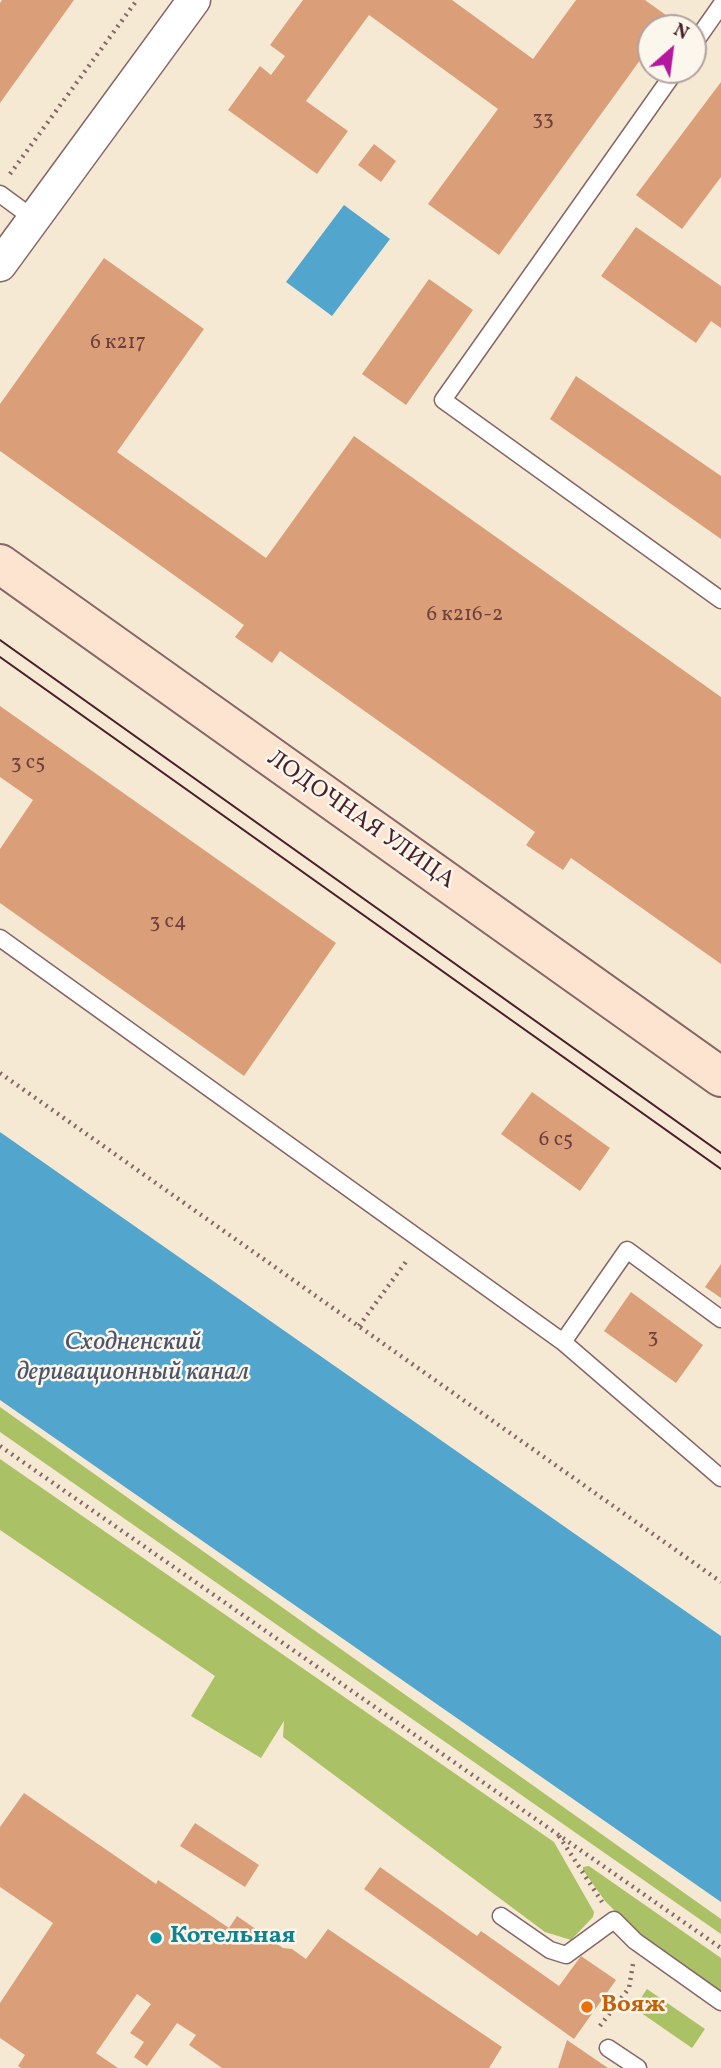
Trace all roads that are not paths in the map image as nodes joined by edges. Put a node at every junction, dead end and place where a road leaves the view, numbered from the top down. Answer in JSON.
{"nodes":[{"id":1,"x":194,"y":0,"type":"edge"},
{"id":2,"x":720,"y":10,"type":"edge"},
{"id":3,"x":707,"y":27,"type":"edge"},
{"id":4,"x":666,"y":84,"type":"edge"},
{"id":5,"x":0,"y":194,"type":"edge"},
{"id":6,"x":34,"y":219,"type":"junction"},
{"id":7,"x":0,"y":265,"type":"edge"},
{"id":8,"x":0,"y":564,"type":"edge"},
{"id":9,"x":721,"y":600,"type":"edge"},
{"id":10,"x":0,"y":938,"type":"edge"},
{"id":11,"x":721,"y":1077,"type":"edge"},
{"id":12,"x":721,"y":1319,"type":"edge"},
{"id":13,"x":563,"y":1342,"type":"junction"},
{"id":14,"x":721,"y":1478,"type":"edge"},
{"id":15,"x":501,"y":1916,"type":"dead end"},
{"id":16,"x":721,"y":2002,"type":"edge"},
{"id":17,"x":608,"y":2048,"type":"road end"},
{"id":18,"x":638,"y":2068,"type":"edge"}],
"edges":[{"from":1,"to":6,"type":"street"},
{"from":2,"to":3,"type":"lane"},
{"from":4,"to":9,"type":"lane"},
{"from":5,"to":6,"type":"lane"},
{"from":6,"to":7,"type":"street"},
{"from":8,"to":11,"type":"street","name":"ЛОДОЧНАЯ УЛИЦА"},
{"from":10,"to":13,"type":"lane"},
{"from":12,"to":13,"type":"lane"},
{"from":13,"to":14,"type":"lane"},
{"from":15,"to":16,"type":"lane"},
{"from":17,"to":18,"type":"lane"}]}
